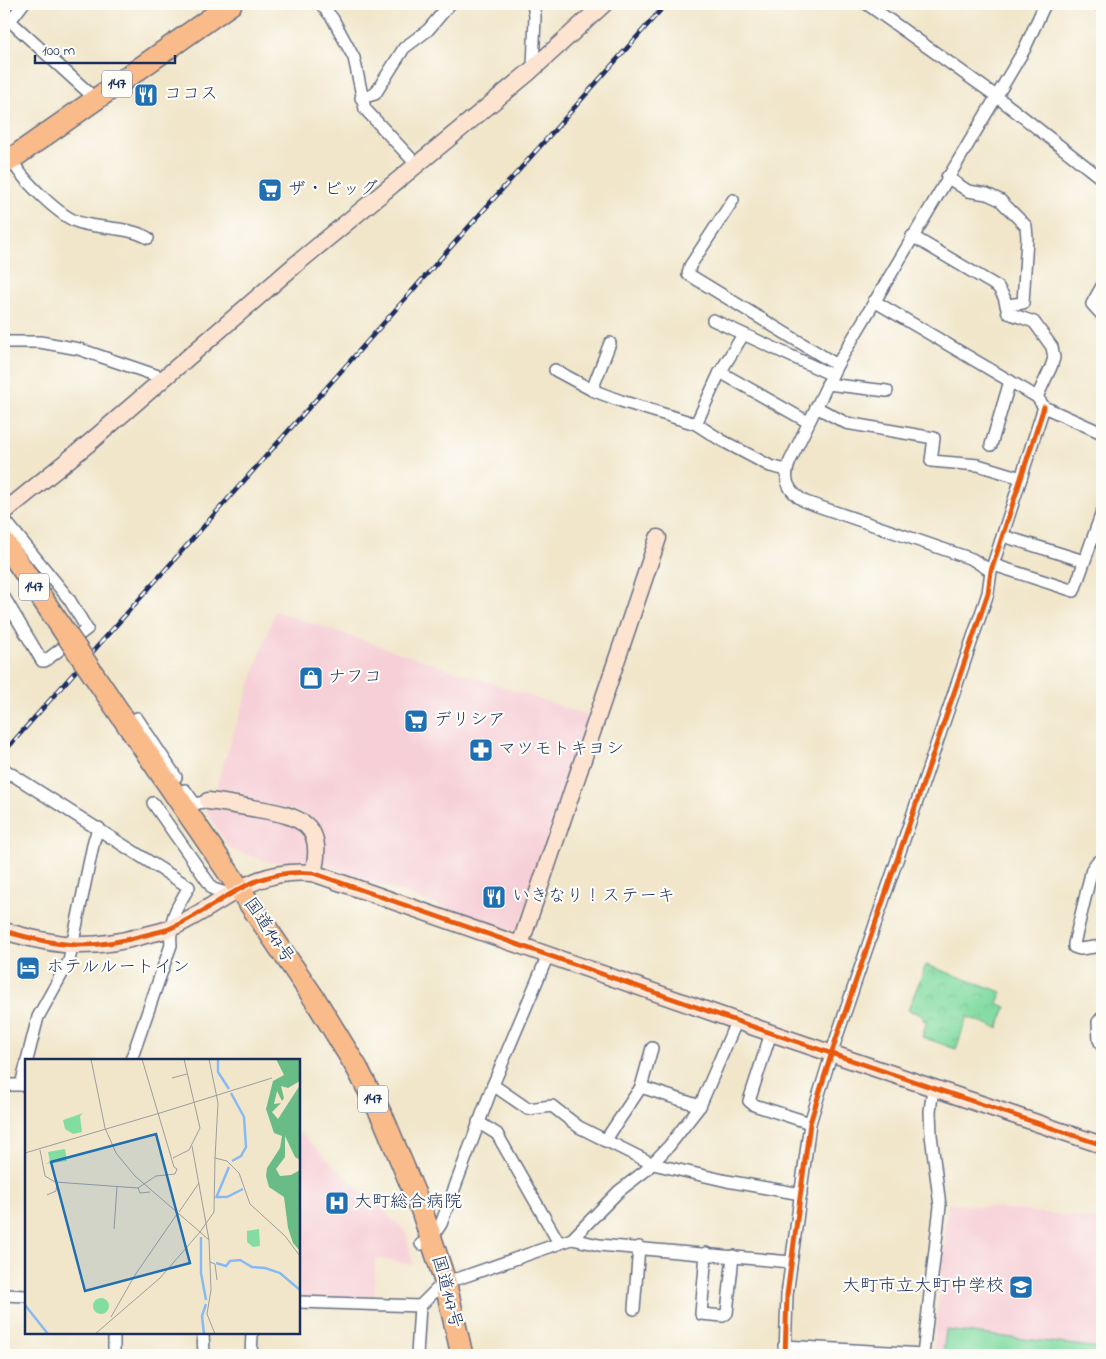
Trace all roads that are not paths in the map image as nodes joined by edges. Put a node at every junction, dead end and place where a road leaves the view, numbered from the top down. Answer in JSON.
{"nodes":[{"id":1,"x":23,"y":4,"type":"edge"},
{"id":2,"x":213,"y":4,"type":"edge"},
{"id":3,"x":230,"y":4,"type":"edge"},
{"id":4,"x":321,"y":4,"type":"edge"},
{"id":5,"x":450,"y":4,"type":"edge"},
{"id":6,"x":533,"y":4,"type":"edge"},
{"id":7,"x":604,"y":4,"type":"edge"},
{"id":8,"x":869,"y":4,"type":"edge"},
{"id":9,"x":1046,"y":4,"type":"edge"},
{"id":10,"x":1099,"y":4,"type":"edge"},
{"id":11,"x":1102,"y":7,"type":"edge"},
{"id":12,"x":533,"y":68,"type":"junction"},
{"id":13,"x":88,"y":92,"type":"junction"},
{"id":14,"x":996,"y":96,"type":"junction"},
{"id":15,"x":361,"y":98,"type":"junction"},
{"id":16,"x":6,"y":158,"type":"edge"},
{"id":17,"x":416,"y":165,"type":"junction"},
{"id":18,"x":948,"y":177,"type":"junction"},
{"id":19,"x":1102,"y":179,"type":"edge"},
{"id":20,"x":733,"y":200,"type":"dead end"},
{"id":21,"x":912,"y":236,"type":"junction"},
{"id":22,"x":148,"y":238,"type":"dead end"},
{"id":23,"x":1102,"y":286,"type":"edge"},
{"id":24,"x":874,"y":301,"type":"junction"},
{"id":25,"x":1007,"y":305,"type":"junction"},
{"id":26,"x":1102,"y":315,"type":"edge"},
{"id":27,"x":713,"y":320,"type":"dead end"},
{"id":28,"x":743,"y":335,"type":"junction"},
{"id":29,"x":4,"y":342,"type":"edge"},
{"id":30,"x":610,"y":343,"type":"dead end"},
{"id":31,"x":555,"y":370,"type":"dead end"},
{"id":32,"x":720,"y":372,"type":"junction"},
{"id":33,"x":832,"y":375,"type":"junction"},
{"id":34,"x":164,"y":378,"type":"junction"},
{"id":35,"x":1010,"y":381,"type":"junction"},
{"id":36,"x":592,"y":390,"type":"junction"},
{"id":37,"x":887,"y":391,"type":"dead end"},
{"id":38,"x":1041,"y":402,"type":"junction"},
{"id":39,"x":816,"y":407,"type":"junction"},
{"id":40,"x":808,"y":422,"type":"junction"},
{"id":41,"x":696,"y":424,"type":"junction"},
{"id":42,"x":1102,"y":432,"type":"edge"},
{"id":43,"x":991,"y":444,"type":"dead end"},
{"id":44,"x":786,"y":470,"type":"junction"},
{"id":45,"x":1020,"y":478,"type":"junction"},
{"id":46,"x":4,"y":512,"type":"edge"},
{"id":47,"x":1102,"y":512,"type":"edge"},
{"id":48,"x":4,"y":519,"type":"edge"},
{"id":49,"x":1100,"y":524,"type":"edge"},
{"id":50,"x":1003,"y":536,"type":"junction"},
{"id":51,"x":658,"y":538,"type":"dead end"},
{"id":52,"x":4,"y":542,"type":"edge"},
{"id":53,"x":4,"y":560,"type":"edge"},
{"id":54,"x":1084,"y":561,"type":"junction"},
{"id":55,"x":992,"y":568,"type":"junction"},
{"id":56,"x":4,"y":597,"type":"edge"},
{"id":57,"x":61,"y":635,"type":"junction"},
{"id":58,"x":137,"y":718,"type":"dead end"},
{"id":59,"x":4,"y":779,"type":"edge"},
{"id":60,"x":208,"y":801,"type":"joint"},
{"id":61,"x":153,"y":803,"type":"dead end"},
{"id":62,"x":99,"y":828,"type":"junction"},
{"id":63,"x":1102,"y":863,"type":"edge"},
{"id":64,"x":313,"y":873,"type":"junction"},
{"id":65,"x":234,"y":891,"type":"junction"},
{"id":66,"x":170,"y":928,"type":"junction"},
{"id":67,"x":4,"y":931,"type":"edge"},
{"id":68,"x":520,"y":945,"type":"junction"},
{"id":69,"x":73,"y":946,"type":"junction"},
{"id":70,"x":1102,"y":946,"type":"edge"},
{"id":71,"x":548,"y":955,"type":"junction"},
{"id":72,"x":1102,"y":1017,"type":"edge"},
{"id":73,"x":737,"y":1020,"type":"junction"},
{"id":74,"x":771,"y":1033,"type":"junction"},
{"id":75,"x":1102,"y":1046,"type":"edge"},
{"id":76,"x":652,"y":1048,"type":"dead end"},
{"id":77,"x":831,"y":1053,"type":"junction"},
{"id":78,"x":27,"y":1059,"type":"edge"},
{"id":79,"x":131,"y":1059,"type":"edge"},
{"id":80,"x":4,"y":1085,"type":"edge"},
{"id":81,"x":24,"y":1085,"type":"edge"},
{"id":82,"x":493,"y":1086,"type":"junction"},
{"id":83,"x":641,"y":1087,"type":"junction"},
{"id":84,"x":933,"y":1088,"type":"junction"},
{"id":85,"x":700,"y":1106,"type":"junction"},
{"id":86,"x":478,"y":1122,"type":"junction"},
{"id":87,"x":810,"y":1123,"type":"junction"},
{"id":88,"x":1101,"y":1140,"type":"edge"},
{"id":89,"x":605,"y":1141,"type":"junction"},
{"id":90,"x":653,"y":1164,"type":"junction"},
{"id":91,"x":801,"y":1194,"type":"junction"},
{"id":92,"x":572,"y":1239,"type":"junction"},
{"id":93,"x":426,"y":1241,"type":"junction"},
{"id":94,"x":559,"y":1243,"type":"junction"},
{"id":95,"x":639,"y":1248,"type":"junction"},
{"id":96,"x":706,"y":1253,"type":"junction"},
{"id":97,"x":733,"y":1256,"type":"junction"},
{"id":98,"x":791,"y":1262,"type":"junction"},
{"id":99,"x":440,"y":1285,"type":"junction"},
{"id":100,"x":4,"y":1295,"type":"edge"},
{"id":101,"x":25,"y":1296,"type":"edge"},
{"id":102,"x":300,"y":1302,"type":"edge"},
{"id":103,"x":420,"y":1306,"type":"junction"},
{"id":104,"x":634,"y":1309,"type":"dead end"},
{"id":105,"x":114,"y":1334,"type":"edge"},
{"id":106,"x":203,"y":1334,"type":"edge"},
{"id":107,"x":252,"y":1334,"type":"edge"},
{"id":108,"x":784,"y":1351,"type":"edge"},
{"id":109,"x":869,"y":1354,"type":"edge"},
{"id":110,"x":923,"y":1354,"type":"edge"},
{"id":111,"x":114,"y":1355,"type":"edge"},
{"id":112,"x":204,"y":1355,"type":"edge"},
{"id":113,"x":251,"y":1355,"type":"edge"},
{"id":114,"x":417,"y":1355,"type":"edge"},
{"id":115,"x":450,"y":1355,"type":"edge"},
{"id":116,"x":462,"y":1355,"type":"edge"}],
"edges":[{"from":1,"to":13,"type":"street"},
{"from":2,"to":13,"type":"highway","number":"147"},
{"from":3,"to":16,"type":"highway","number":"147"},
{"from":4,"to":15,"type":"street"},
{"from":5,"to":15,"type":"street"},
{"from":6,"to":12,"type":"street"},
{"from":7,"to":12,"type":"street"},
{"from":8,"to":14,"type":"street"},
{"from":9,"to":14,"type":"street"},
{"from":10,"to":11,"type":"street"},
{"from":12,"to":17,"type":"street"},
{"from":13,"to":16,"type":"highway","number":"147"},
{"from":14,"to":18,"type":"street"},
{"from":14,"to":19,"type":"street"},
{"from":15,"to":17,"type":"street"},
{"from":16,"to":22,"type":"street"},
{"from":17,"to":34,"type":"street"},
{"from":18,"to":21,"type":"street"},
{"from":18,"to":25,"type":"street"},
{"from":20,"to":33,"type":"street"},
{"from":21,"to":24,"type":"street"},
{"from":21,"to":25,"type":"street"},
{"from":23,"to":26,"type":"street"},
{"from":24,"to":33,"type":"street"},
{"from":24,"to":35,"type":"street"},
{"from":25,"to":38,"type":"street"},
{"from":27,"to":28,"type":"street"},
{"from":28,"to":32,"type":"street"},
{"from":28,"to":33,"type":"street"},
{"from":29,"to":34,"type":"street"},
{"from":30,"to":36,"type":"street"},
{"from":31,"to":36,"type":"street"},
{"from":32,"to":40,"type":"street"},
{"from":32,"to":41,"type":"street"},
{"from":33,"to":37,"type":"street"},
{"from":33,"to":39,"type":"street"},
{"from":34,"to":46,"type":"street"},
{"from":35,"to":38,"type":"street"},
{"from":35,"to":43,"type":"street"},
{"from":36,"to":41,"type":"street"},
{"from":38,"to":42,"type":"street"},
{"from":38,"to":45,"type":"street"},
{"from":39,"to":40,"type":"street"},
{"from":39,"to":45,"type":"street"},
{"from":40,"to":44,"type":"street"},
{"from":41,"to":44,"type":"street"},
{"from":44,"to":55,"type":"street"},
{"from":45,"to":50,"type":"street"},
{"from":47,"to":49,"type":"street"},
{"from":48,"to":56,"type":"street"},
{"from":49,"to":54,"type":"street"},
{"from":50,"to":54,"type":"street"},
{"from":50,"to":55,"type":"street"},
{"from":51,"to":68,"type":"street"},
{"from":52,"to":57,"type":"highway","name":"国道147号","number":"147"},
{"from":53,"to":57,"type":"highway","name":"国道147号","number":"147"},
{"from":54,"to":55,"type":"street"},
{"from":55,"to":77,"type":"street"},
{"from":57,"to":65,"type":"highway","name":"国道147号","number":"147"},
{"from":58,"to":60,"type":"street"},
{"from":59,"to":62,"type":"street"},
{"from":60,"to":64,"type":"street"},
{"from":61,"to":65,"type":"street"},
{"from":62,"to":66,"type":"street"},
{"from":62,"to":69,"type":"street"},
{"from":63,"to":70,"type":"street"},
{"from":64,"to":65,"type":"street"},
{"from":64,"to":68,"type":"street"},
{"from":65,"to":66,"type":"street"},
{"from":65,"to":93,"type":"highway","name":"国道147号","number":"147"},
{"from":66,"to":69,"type":"street"},
{"from":66,"to":79,"type":"street"},
{"from":67,"to":69,"type":"street"},
{"from":68,"to":71,"type":"street"},
{"from":69,"to":78,"type":"street"},
{"from":71,"to":73,"type":"street"},
{"from":71,"to":82,"type":"street"},
{"from":72,"to":75,"type":"street"},
{"from":73,"to":74,"type":"street"},
{"from":73,"to":85,"type":"street"},
{"from":74,"to":77,"type":"street"},
{"from":74,"to":87,"type":"street"},
{"from":76,"to":83,"type":"street"},
{"from":77,"to":84,"type":"street"},
{"from":77,"to":87,"type":"street"},
{"from":80,"to":81,"type":"street"},
{"from":82,"to":86,"type":"street"},
{"from":82,"to":89,"type":"street"},
{"from":83,"to":85,"type":"street"},
{"from":83,"to":89,"type":"street"},
{"from":84,"to":88,"type":"street"},
{"from":84,"to":110,"type":"street"},
{"from":85,"to":90,"type":"street"},
{"from":86,"to":93,"type":"street"},
{"from":86,"to":94,"type":"street"},
{"from":87,"to":91,"type":"street"},
{"from":89,"to":90,"type":"street"},
{"from":90,"to":91,"type":"street"},
{"from":90,"to":92,"type":"street"},
{"from":91,"to":98,"type":"street"},
{"from":92,"to":94,"type":"street"},
{"from":92,"to":95,"type":"street"},
{"from":93,"to":99,"type":"highway","name":"国道147号","number":"147"},
{"from":94,"to":99,"type":"street"},
{"from":95,"to":96,"type":"street"},
{"from":95,"to":104,"type":"street"},
{"from":96,"to":97,"type":"street"},
{"from":96,"to":97,"type":"street"},
{"from":97,"to":98,"type":"street"},
{"from":98,"to":108,"type":"street"},
{"from":99,"to":103,"type":"street"},
{"from":99,"to":115,"type":"highway","name":"国道147号","number":"147"},
{"from":99,"to":116,"type":"highway","name":"国道147号","number":"147"},
{"from":100,"to":101,"type":"street"},
{"from":102,"to":103,"type":"street"},
{"from":103,"to":114,"type":"street"},
{"from":105,"to":111,"type":"street"},
{"from":106,"to":112,"type":"street"},
{"from":107,"to":113,"type":"street"},
{"from":108,"to":109,"type":"street"},
{"from":109,"to":110,"type":"street"}]}
